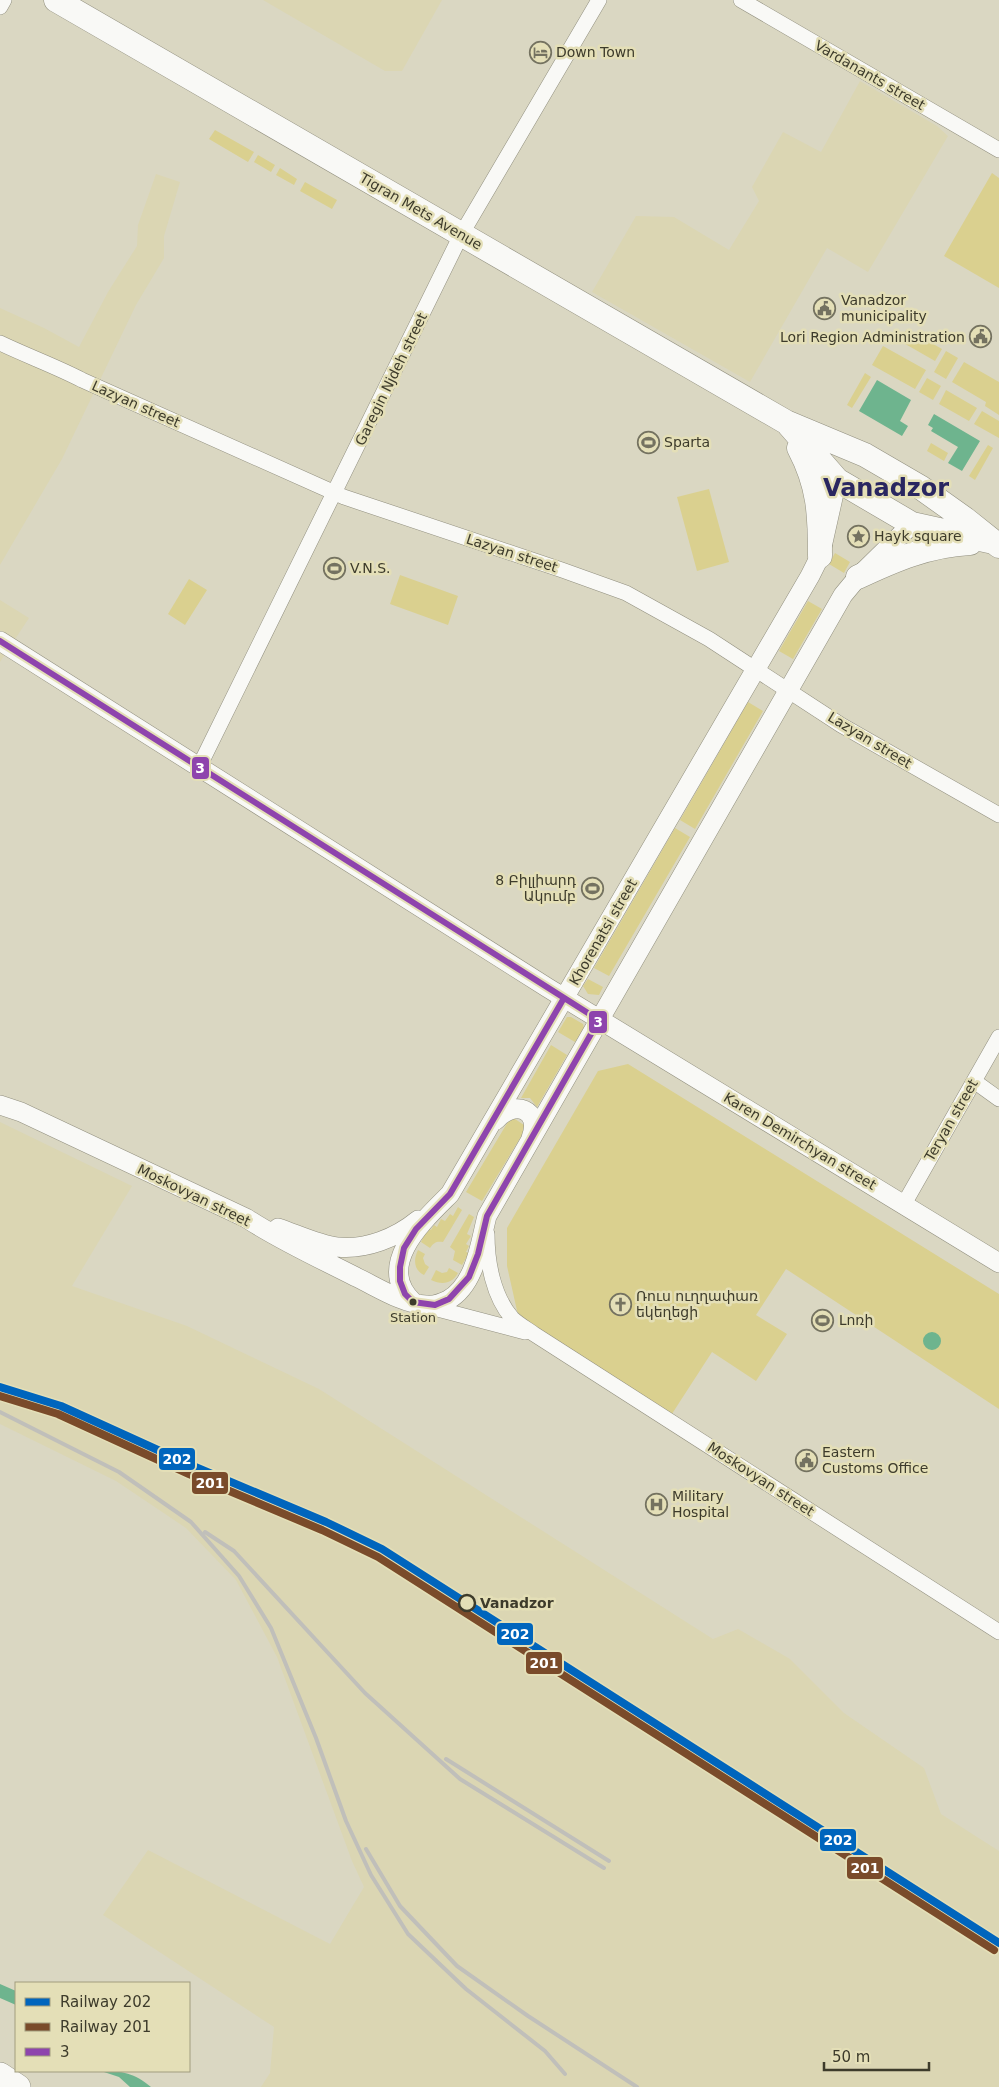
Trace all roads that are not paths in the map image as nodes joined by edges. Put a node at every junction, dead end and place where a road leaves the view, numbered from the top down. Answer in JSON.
{"nodes":[{"id":1,"x":4,"y":0,"type":"edge"},
{"id":2,"x":56,"y":0,"type":"edge"},
{"id":3,"x":599,"y":0,"type":"edge"},
{"id":4,"x":741,"y":0,"type":"edge"},
{"id":5,"x":0,"y":7,"type":"edge"},
{"id":6,"x":999,"y":150,"type":"edge"},
{"id":7,"x":461,"y":234,"type":"junction"},
{"id":8,"x":0,"y":344,"type":"edge"},
{"id":9,"x":786,"y":422,"type":"junction"},
{"id":10,"x":865,"y":455,"type":"junction"},
{"id":11,"x":837,"y":480,"type":"junction"},
{"id":12,"x":920,"y":487,"type":"junction"},
{"id":13,"x":335,"y":493,"type":"junction"},
{"id":14,"x":912,"y":524,"type":"junction"},
{"id":15,"x":995,"y":544,"type":"edge"},
{"id":16,"x":820,"y":556,"type":"junction"},
{"id":17,"x":858,"y":577,"type":"junction"},
{"id":18,"x":0,"y":641,"type":"edge"},
{"id":19,"x":756,"y":669,"type":"junction"},
{"id":20,"x":788,"y":690,"type":"junction"},
{"id":21,"x":199,"y":767,"type":"junction"},
{"id":22,"x":999,"y":815,"type":"edge"},
{"id":23,"x":564,"y":998,"type":"junction"},
{"id":24,"x":600,"y":1020,"type":"junction"},
{"id":25,"x":999,"y":1037,"type":"edge"},
{"id":26,"x":974,"y":1080,"type":"junction"},
{"id":27,"x":999,"y":1099,"type":"edge"},
{"id":28,"x":0,"y":1105,"type":"edge"},
{"id":29,"x":490,"y":1125,"type":"junction"},
{"id":30,"x":527,"y":1146,"type":"junction"},
{"id":31,"x":450,"y":1194,"type":"junction"},
{"id":32,"x":904,"y":1204,"type":"junction"},
{"id":33,"x":487,"y":1216,"type":"junction"},
{"id":34,"x":246,"y":1218,"type":"junction"},
{"id":35,"x":999,"y":1263,"type":"edge"},
{"id":36,"x":419,"y":1304,"type":"junction"},
{"id":37,"x":529,"y":1330,"type":"junction"},
{"id":38,"x":999,"y":1632,"type":"edge"},
{"id":39,"x":0,"y":2076,"type":"edge"},
{"id":40,"x":18,"y":2087,"type":"edge"}],
"edges":[{"from":1,"to":5,"type":"street"},
{"from":2,"to":7,"type":"main road","name":"Tigran Mets Avenue"},
{"from":3,"to":7,"type":"street","name":"Garegin Njdeh street"},
{"from":4,"to":6,"type":"street","name":"Vardanants street"},
{"from":7,"to":9,"type":"main road","name":"Tigran Mets Avenue"},
{"from":7,"to":13,"type":"street","name":"Garegin Njdeh street"},
{"from":8,"to":13,"type":"street","name":"Lazyan street"},
{"from":9,"to":10,"type":"main road","name":"Tigran Mets Avenue"},
{"from":9,"to":11,"type":"main road","name":"Tigran Mets Avenue"},
{"from":9,"to":16,"type":"main road"},
{"from":10,"to":11,"type":"main road","name":"Khorenatsi street"},
{"from":10,"to":12,"type":"main road","name":"Tigran Mets Avenue"},
{"from":11,"to":14,"type":"main road","name":"Tigran Mets Avenue"},
{"from":11,"to":16,"type":"street","name":"Khorenatsi street"},
{"from":12,"to":14,"type":"main road"},
{"from":12,"to":15,"type":"main road","name":"Tigran Mets Avenue"},
{"from":13,"to":19,"type":"street","name":"Lazyan street"},
{"from":13,"to":21,"type":"street","name":"Garegin Njdeh street"},
{"from":14,"to":15,"type":"main road","name":"Tigran Mets Avenue"},
{"from":14,"to":17,"type":"street"},
{"from":15,"to":17,"type":"main road"},
{"from":16,"to":19,"type":"street","name":"Khorenatsi street"},
{"from":17,"to":20,"type":"street"},
{"from":18,"to":21,"type":"street","name":"Karen Demirchyan street"},
{"from":19,"to":20,"type":"street","name":"Lazyan street"},
{"from":19,"to":23,"type":"street","name":"Khorenatsi street"},
{"from":20,"to":22,"type":"street","name":"Lazyan street"},
{"from":20,"to":24,"type":"street"},
{"from":21,"to":23,"type":"street","name":"Karen Demirchyan street"},
{"from":23,"to":24,"type":"street","name":"Karen Demirchyan street"},
{"from":23,"to":29,"type":"street","name":"Khorenatsi street"},
{"from":24,"to":30,"type":"street"},
{"from":24,"to":32,"type":"street","name":"Karen Demirchyan street"},
{"from":25,"to":26,"type":"street","name":"Teryan street"},
{"from":26,"to":27,"type":"street"},
{"from":26,"to":32,"type":"street","name":"Teryan street"},
{"from":28,"to":34,"type":"street","name":"Moskovyan street"},
{"from":29,"to":30,"type":"street"},
{"from":29,"to":31,"type":"street","name":"Khorenatsi street"},
{"from":30,"to":33,"type":"street"},
{"from":31,"to":34,"type":"street"},
{"from":31,"to":36,"type":"street","name":"Khorenatsi street"},
{"from":32,"to":35,"type":"street","name":"Karen Demirchyan street"},
{"from":33,"to":36,"type":"street"},
{"from":33,"to":37,"type":"street"},
{"from":34,"to":36,"type":"street","name":"Moskovyan street"},
{"from":36,"to":37,"type":"street"},
{"from":37,"to":38,"type":"street","name":"Moskovyan street"},
{"from":39,"to":40,"type":"highway"}]}
